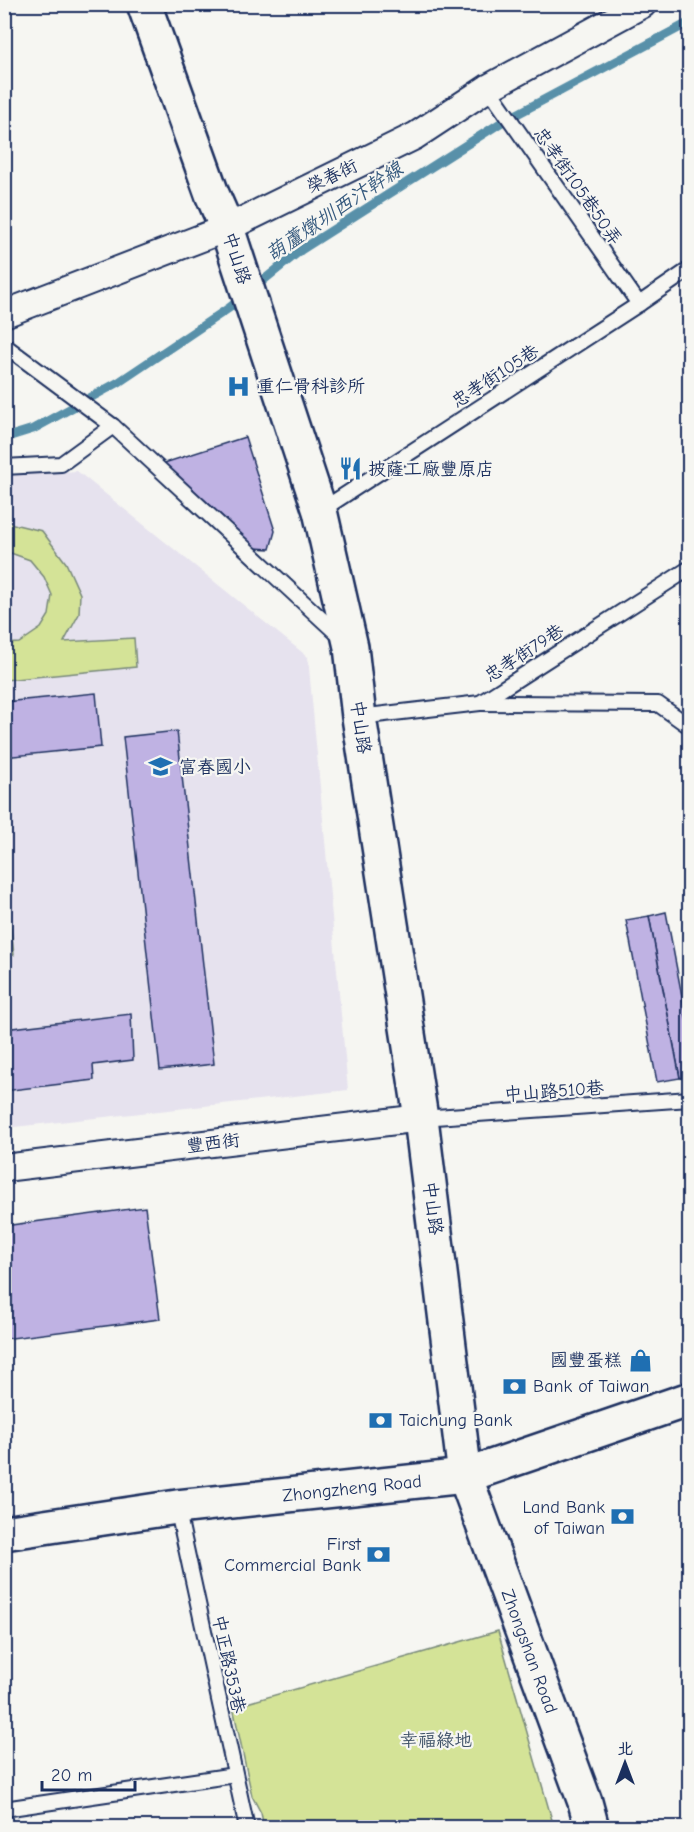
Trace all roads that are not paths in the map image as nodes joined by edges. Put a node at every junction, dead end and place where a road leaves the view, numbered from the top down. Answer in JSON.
{"nodes":[{"id":1,"x":144,"y":4,"type":"edge"},
{"id":2,"x":643,"y":4,"type":"edge"},
{"id":3,"x":494,"y":97,"type":"junction"},
{"id":4,"x":227,"y":228,"type":"junction"},
{"id":5,"x":690,"y":269,"type":"edge"},
{"id":6,"x":639,"y":304,"type":"junction"},
{"id":7,"x":4,"y":314,"type":"edge"},
{"id":8,"x":4,"y":345,"type":"edge"},
{"id":9,"x":113,"y":426,"type":"junction"},
{"id":10,"x":4,"y":466,"type":"edge"},
{"id":11,"x":320,"y":511,"type":"junction"},
{"id":12,"x":690,"y":568,"type":"edge"},
{"id":13,"x":351,"y":647,"type":"junction"},
{"id":14,"x":480,"y":703,"type":"junction"},
{"id":15,"x":359,"y":717,"type":"junction"},
{"id":16,"x":690,"y":724,"type":"edge"},
{"id":17,"x":690,"y":1099,"type":"edge"},
{"id":18,"x":421,"y":1118,"type":"junction"},
{"id":19,"x":4,"y":1168,"type":"edge"},
{"id":20,"x":690,"y":1399,"type":"edge"},
{"id":21,"x":465,"y":1476,"type":"junction"},
{"id":22,"x":177,"y":1507,"type":"junction"},
{"id":23,"x":4,"y":1533,"type":"edge"},
{"id":24,"x":235,"y":1775,"type":"junction"},
{"id":25,"x":4,"y":1809,"type":"edge"},
{"id":26,"x":247,"y":1827,"type":"edge"},
{"id":27,"x":592,"y":1827,"type":"edge"}],
"edges":[{"from":1,"to":4,"type":"street","name":"中山路"},
{"from":2,"to":3,"type":"street","name":"榮春街"},
{"from":3,"to":4,"type":"street","name":"榮春街"},
{"from":3,"to":6,"type":"lane","name":"忠孝街105巷50弄"},
{"from":4,"to":7,"type":"street","name":"榮春街"},
{"from":4,"to":11,"type":"street","name":"中山路"},
{"from":5,"to":6,"type":"lane","name":"忠孝街105巷"},
{"from":6,"to":11,"type":"lane","name":"忠孝街105巷"},
{"from":8,"to":9,"type":"lane"},
{"from":9,"to":10,"type":"lane"},
{"from":9,"to":13,"type":"lane"},
{"from":11,"to":13,"type":"street","name":"中山路"},
{"from":12,"to":14,"type":"lane","name":"忠孝街79巷"},
{"from":13,"to":15,"type":"street","name":"中山路"},
{"from":14,"to":15,"type":"lane","name":"忠孝街79巷"},
{"from":14,"to":16,"type":"lane"},
{"from":15,"to":18,"type":"street","name":"中山路"},
{"from":17,"to":18,"type":"lane","name":"中山路510巷"},
{"from":18,"to":19,"type":"street","name":"豐西街"},
{"from":18,"to":21,"type":"street","name":"中山路"},
{"from":20,"to":21,"type":"street","name":"Zhongzheng Road"},
{"from":21,"to":22,"type":"street","name":"Zhongzheng Road"},
{"from":21,"to":27,"type":"street","name":"Zhongshan Road"},
{"from":22,"to":23,"type":"street","name":"Zhongzheng Road"},
{"from":22,"to":24,"type":"lane","name":"中正路353巷"},
{"from":24,"to":25,"type":"lane"},
{"from":24,"to":26,"type":"lane","name":"中正路353巷"}]}
